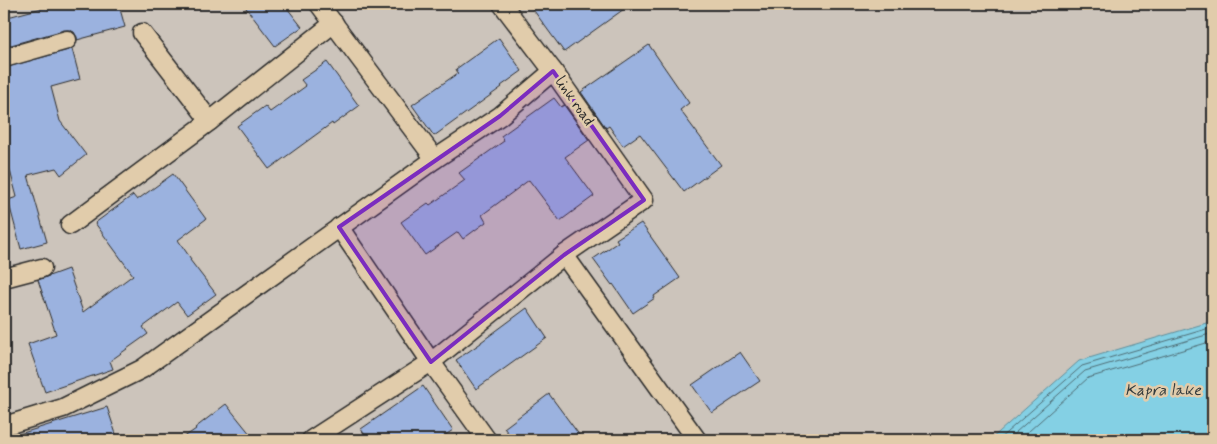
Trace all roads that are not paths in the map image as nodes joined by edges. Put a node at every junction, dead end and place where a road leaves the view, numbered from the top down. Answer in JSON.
{"nodes":[{"id":1,"x":319,"y":4,"type":"edge"},
{"id":2,"x":502,"y":4,"type":"edge"},
{"id":3,"x":334,"y":23,"type":"junction"},
{"id":4,"x":142,"y":33,"type":"dead end"},
{"id":5,"x":66,"y":40,"type":"dead end"},
{"id":6,"x":4,"y":58,"type":"edge"},
{"id":7,"x":554,"y":70,"type":"junction"},
{"id":8,"x":210,"y":120,"type":"junction"},
{"id":9,"x":435,"y":159,"type":"junction"},
{"id":10,"x":70,"y":225,"type":"dead end"},
{"id":11,"x":339,"y":228,"type":"junction"},
{"id":12,"x":564,"y":256,"type":"junction"},
{"id":13,"x":42,"y":268,"type":"dead end"},
{"id":14,"x":4,"y":278,"type":"edge"},
{"id":15,"x":431,"y":362,"type":"junction"},
{"id":16,"x":4,"y":426,"type":"edge"},
{"id":17,"x":311,"y":440,"type":"edge"},
{"id":18,"x":488,"y":440,"type":"edge"},
{"id":19,"x":697,"y":440,"type":"edge"}],
"edges":[{"from":1,"to":3,"type":"street"},
{"from":2,"to":7,"type":"street","name":"link road"},
{"from":3,"to":8,"type":"street"},
{"from":3,"to":9,"type":"street"},
{"from":4,"to":8,"type":"street"},
{"from":5,"to":6,"type":"street"},
{"from":7,"to":9,"type":"street"},
{"from":7,"to":12,"type":"street","name":"link road"},
{"from":8,"to":10,"type":"street"},
{"from":9,"to":11,"type":"street"},
{"from":11,"to":15,"type":"street"},
{"from":11,"to":16,"type":"street"},
{"from":12,"to":15,"type":"street"},
{"from":12,"to":19,"type":"street"},
{"from":13,"to":14,"type":"street"},
{"from":15,"to":17,"type":"street"},
{"from":15,"to":18,"type":"street"}]}
